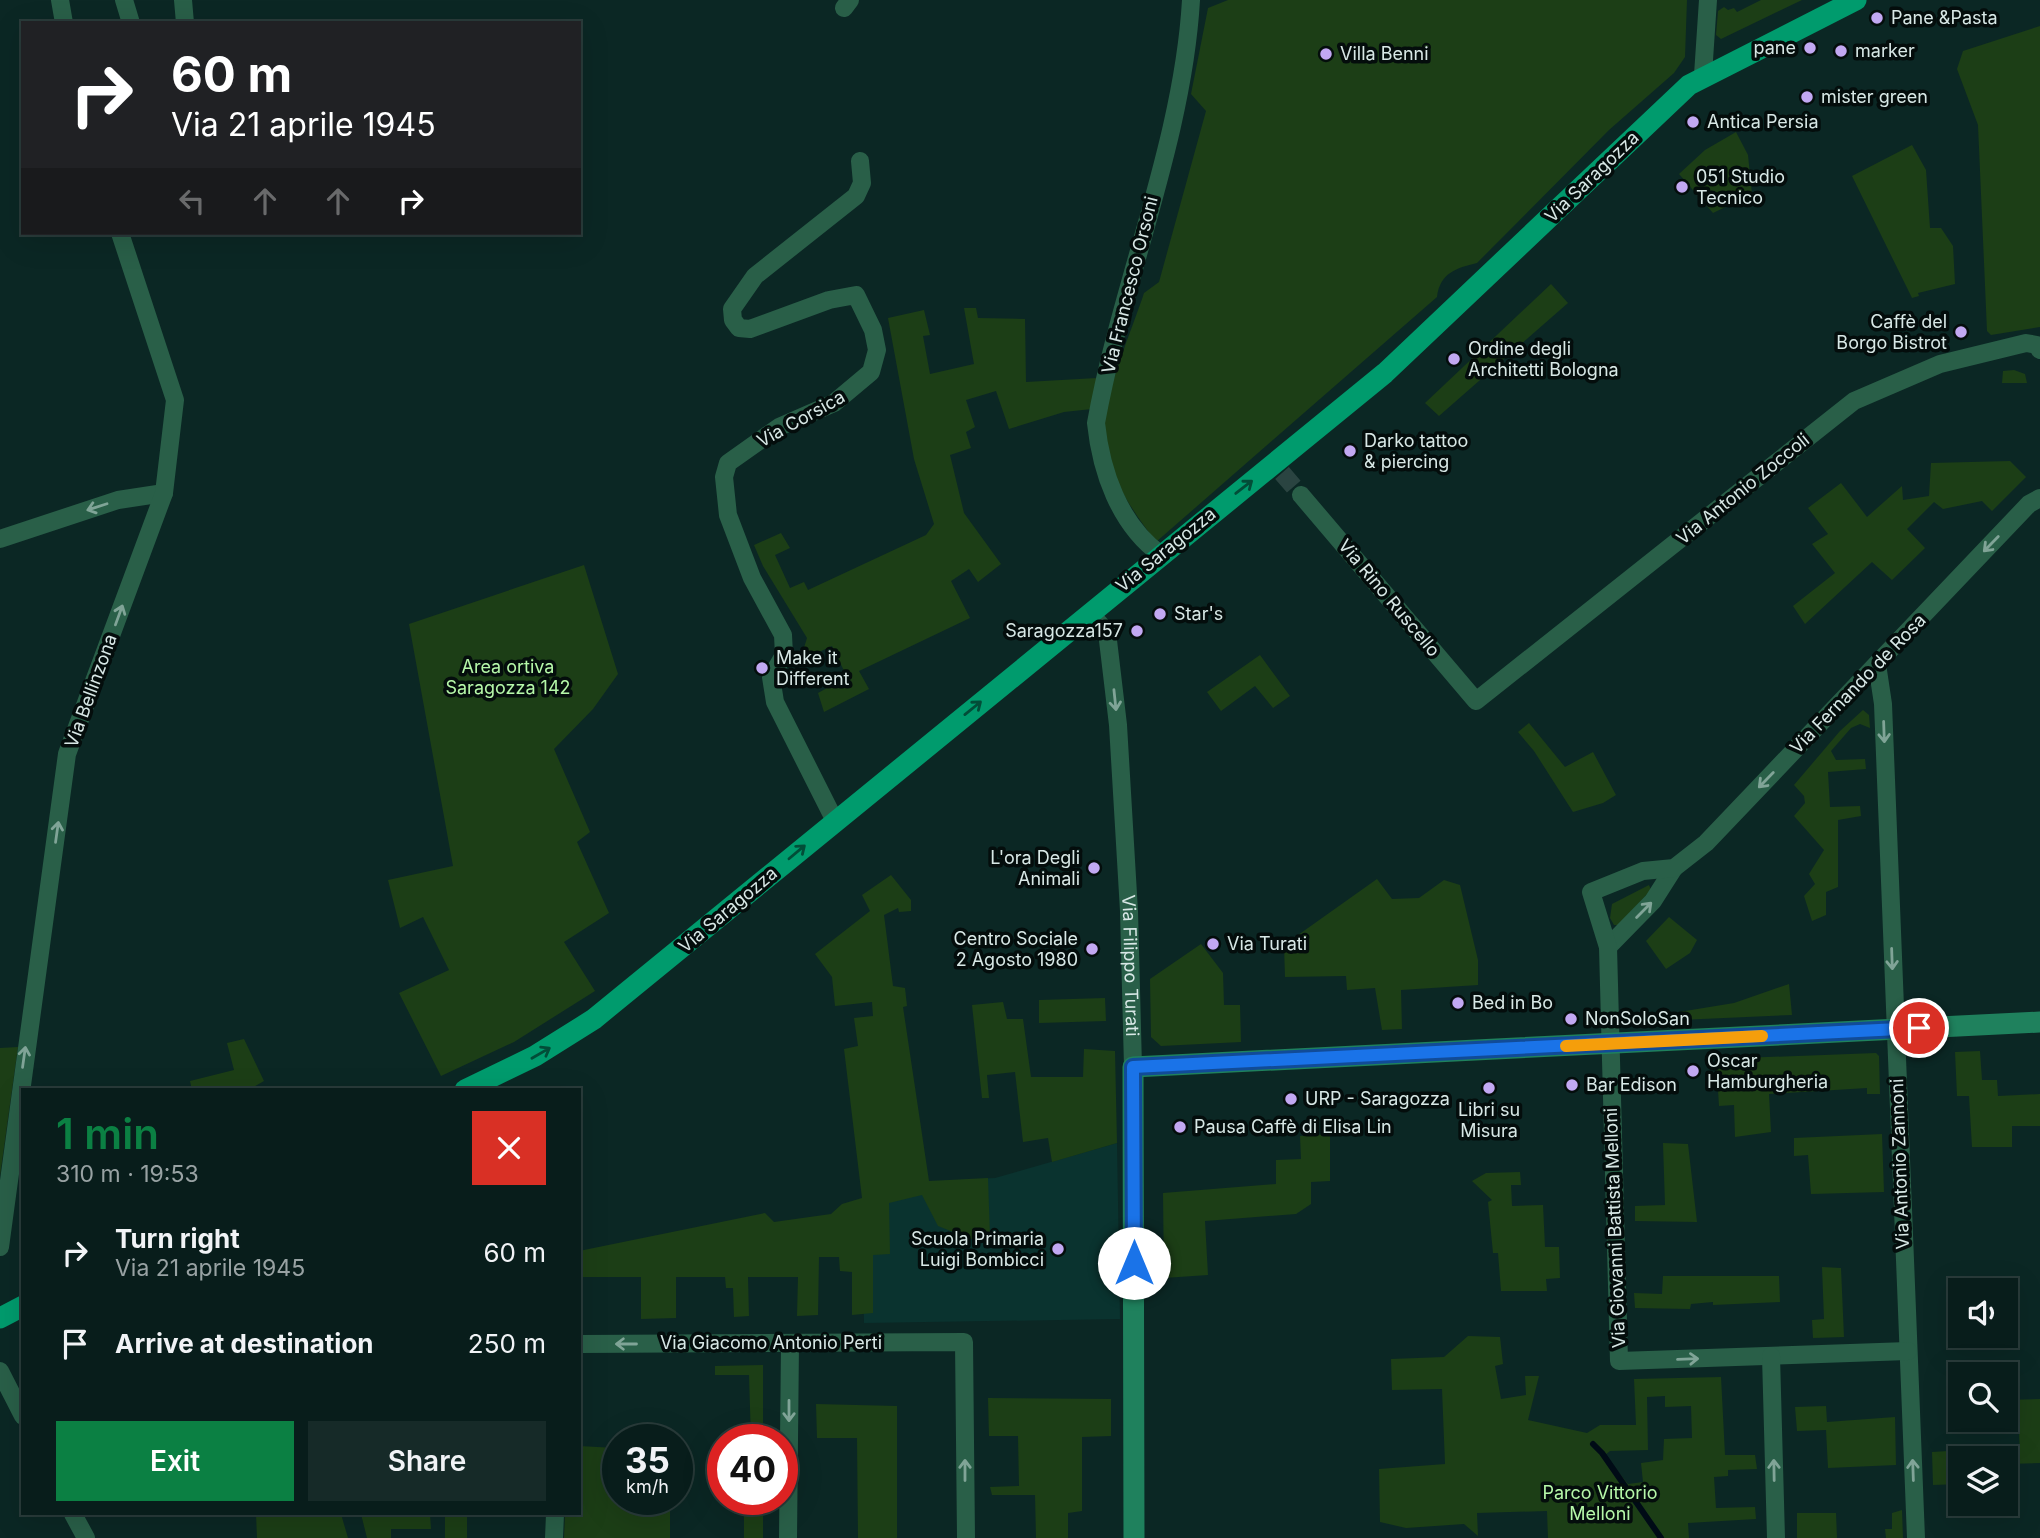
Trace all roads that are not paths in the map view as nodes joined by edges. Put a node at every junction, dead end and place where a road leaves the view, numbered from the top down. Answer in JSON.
{"nodes":[{"id":1,"x":61,"y":0,"type":"edge"},
{"id":2,"x":124,"y":0,"type":"edge"},
{"id":3,"x":183,"y":0,"type":"edge"},
{"id":4,"x":1191,"y":0,"type":"edge"},
{"id":5,"x":1708,"y":0,"type":"edge"},
{"id":6,"x":1856,"y":0,"type":"edge"},
{"id":7,"x":64,"y":21,"type":"edge"},
{"id":8,"x":130,"y":21,"type":"edge"},
{"id":9,"x":185,"y":21,"type":"edge"},
{"id":10,"x":1703,"y":75,"type":"junction"},
{"id":11,"x":860,"y":161,"type":"dead end"},
{"id":12,"x":121,"y":235,"type":"edge"},
{"id":13,"x":2040,"y":350,"type":"edge"},
{"id":14,"x":164,"y":492,"type":"junction"},
{"id":15,"x":1301,"y":495,"type":"tunnel mouth"},
{"id":16,"x":2040,"y":498,"type":"edge"},
{"id":17,"x":0,"y":539,"type":"edge"},
{"id":18,"x":1160,"y":554,"type":"junction"},
{"id":19,"x":1090,"y":613,"type":"junction"},
{"id":20,"x":1878,"y":664,"type":"junction"},
{"id":21,"x":1475,"y":701,"type":"joint"},
{"id":22,"x":835,"y":821,"type":"junction"},
{"id":23,"x":1674,"y":868,"type":"junction"},
{"id":24,"x":1608,"y":947,"type":"junction"},
{"id":25,"x":2040,"y":1022,"type":"edge"},
{"id":26,"x":1895,"y":1029,"type":"junction"},
{"id":27,"x":1608,"y":1043,"type":"junction"},
{"id":28,"x":1133,"y":1067,"type":"junction"},
{"id":29,"x":22,"y":1088,"type":"edge"},
{"id":30,"x":468,"y":1088,"type":"edge"},
{"id":31,"x":21,"y":1092,"type":"edge"},
{"id":32,"x":0,"y":1247,"type":"edge"},
{"id":33,"x":21,"y":1307,"type":"edge"},
{"id":34,"x":0,"y":1318,"type":"edge"},
{"id":35,"x":790,"y":1343,"type":"junction"},
{"id":36,"x":581,"y":1344,"type":"edge"},
{"id":37,"x":1908,"y":1351,"type":"junction"},
{"id":38,"x":1772,"y":1356,"type":"junction"},
{"id":39,"x":0,"y":1371,"type":"edge"},
{"id":40,"x":21,"y":1412,"type":"edge"},
{"id":41,"x":74,"y":1515,"type":"edge"},
{"id":42,"x":555,"y":1515,"type":"edge"},
{"id":43,"x":86,"y":1538,"type":"edge"},
{"id":44,"x":554,"y":1538,"type":"edge"},
{"id":45,"x":788,"y":1538,"type":"edge"},
{"id":46,"x":966,"y":1538,"type":"edge"},
{"id":47,"x":1134,"y":1538,"type":"edge"},
{"id":48,"x":1776,"y":1538,"type":"edge"},
{"id":49,"x":1916,"y":1538,"type":"edge"}],
"edges":[{"from":1,"to":7,"type":"street"},
{"from":2,"to":8,"type":"street"},
{"from":3,"to":9,"type":"street"},
{"from":4,"to":18,"type":"street","name":"Via Francesco Orsoni"},
{"from":5,"to":10,"type":"street"},
{"from":6,"to":10,"type":"main road","name":"Via Saragozza"},
{"from":18,"to":10,"type":"main road","name":"Via Saragozza","one_way":true},
{"from":11,"to":22,"type":"street","name":"Via Corsica"},
{"from":12,"to":14,"type":"street","name":"Via Bellinzona"},
{"from":13,"to":21,"type":"street","name":"Via Antonio Zoccoli"},
{"from":14,"to":17,"type":"street","one_way":true},
{"from":29,"to":14,"type":"street","name":"Via Bellinzona","one_way":true},
{"from":15,"to":21,"type":"street","name":"Via Rino Ruscello"},
{"from":16,"to":20,"type":"street","name":"Via Fernando de Rosa","one_way":true},
{"from":18,"to":19,"type":"main road","name":"Via Saragozza"},
{"from":22,"to":19,"type":"main road","name":"Via Saragozza","one_way":true},
{"from":19,"to":28,"type":"street","name":"Via Filippo Turati","one_way":true},
{"from":20,"to":23,"type":"street","name":"Via Fernando de Rosa","one_way":true},
{"from":20,"to":26,"type":"street","name":"Via Antonio Zannoni","one_way":true},
{"from":30,"to":22,"type":"main road","name":"Via Saragozza","one_way":true},
{"from":24,"to":23,"type":"street","name":"Via Fernando de Rosa","one_way":true},
{"from":23,"to":24,"type":"street","name":"Via Giovanni Battista Melloni"},
{"from":24,"to":27,"type":"street","name":"Via Giovanni Battista Melloni"},
{"from":25,"to":26,"type":"street"},
{"from":26,"to":27,"type":"street"},
{"from":26,"to":37,"type":"street","name":"Via Antonio Zannoni"},
{"from":27,"to":28,"type":"street"},
{"from":27,"to":38,"type":"street","name":"Via Giovanni Battista Melloni","one_way":true},
{"from":28,"to":47,"type":"street","name":"Via Filippo Turati"},
{"from":32,"to":31,"type":"street","name":"Via Bellinzona","one_way":true},
{"from":33,"to":34,"type":"main road"},
{"from":35,"to":36,"type":"street","name":"Via Giacomo Antonio Perti","one_way":true},
{"from":35,"to":45,"type":"street","one_way":true},
{"from":46,"to":35,"type":"street","name":"Via Giacomo Antonio Perti","one_way":true},
{"from":37,"to":38,"type":"street","name":"Via Giovanni Battista Melloni"},
{"from":49,"to":37,"type":"street","name":"Via Antonio Zannoni","one_way":true},
{"from":48,"to":38,"type":"street","one_way":true},
{"from":39,"to":40,"type":"street"},
{"from":41,"to":43,"type":"street"},
{"from":42,"to":44,"type":"street"}]}
